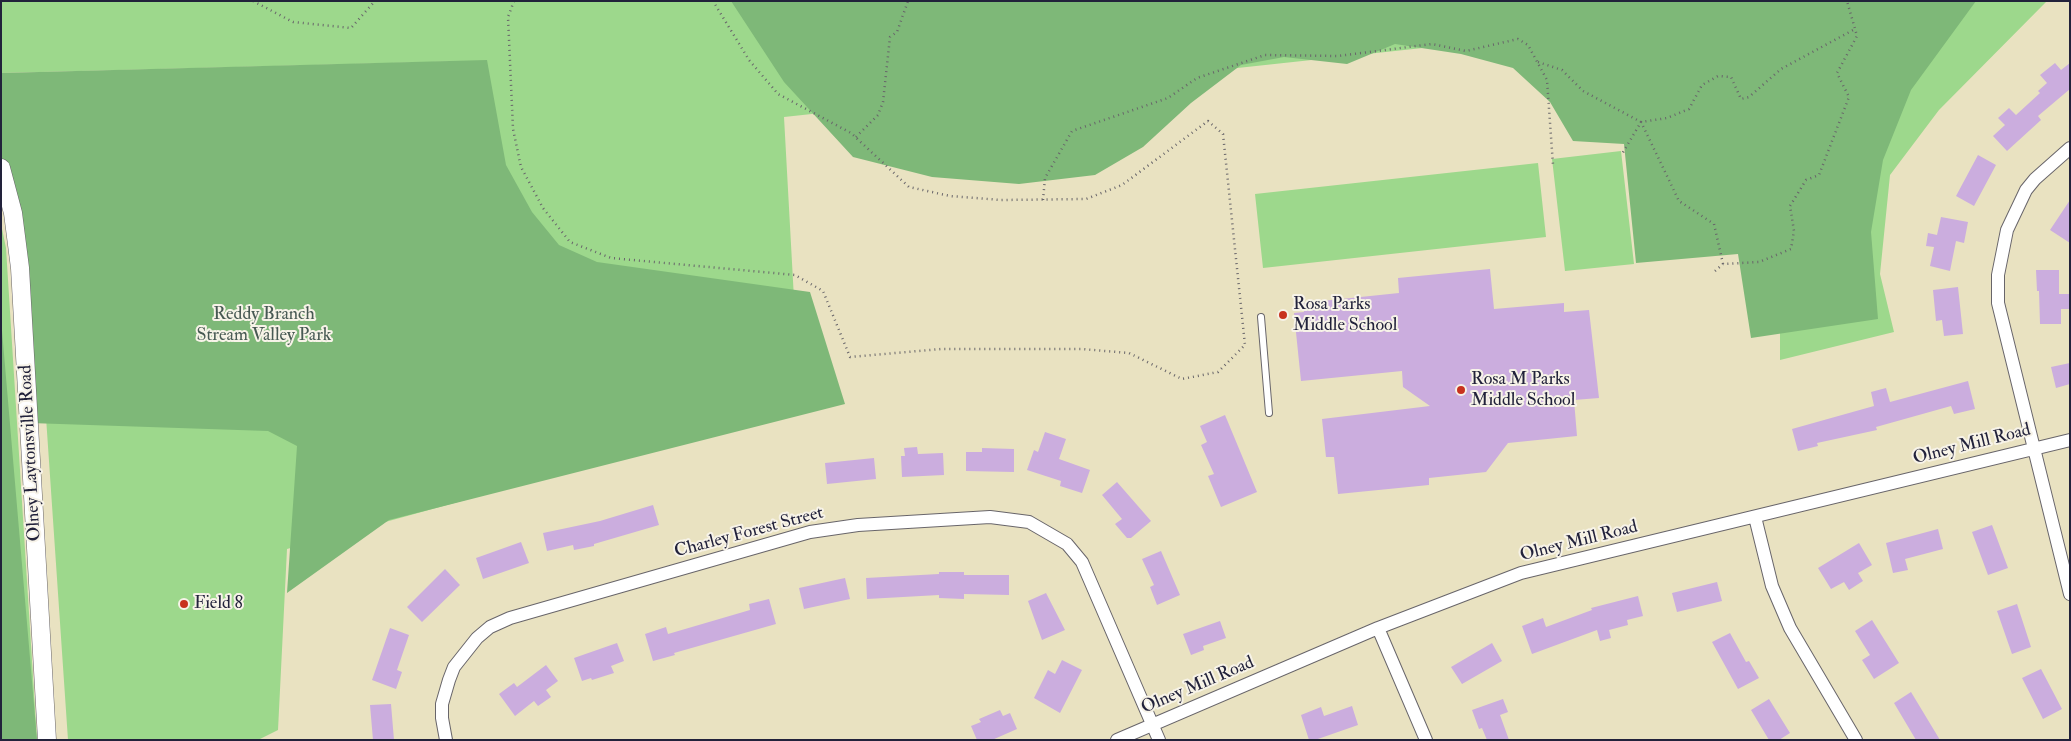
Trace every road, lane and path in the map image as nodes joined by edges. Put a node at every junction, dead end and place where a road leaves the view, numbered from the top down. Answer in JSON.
{"nodes":[{"id":1,"x":253,"y":1,"type":"edge"},
{"id":2,"x":375,"y":1,"type":"edge"},
{"id":3,"x":514,"y":1,"type":"edge"},
{"id":4,"x":713,"y":1,"type":"edge"},
{"id":5,"x":908,"y":1,"type":"edge"},
{"id":6,"x":1847,"y":1,"type":"edge"},
{"id":7,"x":1855,"y":28,"type":"junction"},
{"id":8,"x":1537,"y":61,"type":"junction"},
{"id":9,"x":1641,"y":122,"type":"junction"},
{"id":10,"x":856,"y":137,"type":"junction"},
{"id":11,"x":2070,"y":148,"type":"edge"},
{"id":12,"x":1622,"y":154,"type":"dead end"},
{"id":13,"x":1553,"y":166,"type":"dead end"},
{"id":14,"x":1,"y":168,"type":"edge"},
{"id":15,"x":1043,"y":200,"type":"junction"},
{"id":16,"x":1723,"y":264,"type":"junction"},
{"id":17,"x":1715,"y":271,"type":"dead end"},
{"id":18,"x":1261,"y":317,"type":"dead end"},
{"id":19,"x":1269,"y":413,"type":"dead end"},
{"id":20,"x":2070,"y":440,"type":"edge"},
{"id":21,"x":2033,"y":449,"type":"junction"},
{"id":22,"x":1754,"y":517,"type":"junction"},
{"id":23,"x":2070,"y":594,"type":"edge"},
{"id":24,"x":1378,"y":628,"type":"junction"},
{"id":25,"x":1153,"y":725,"type":"junction"},
{"id":26,"x":47,"y":740,"type":"edge"},
{"id":27,"x":446,"y":740,"type":"edge"},
{"id":28,"x":1117,"y":740,"type":"edge"},
{"id":29,"x":1159,"y":740,"type":"edge"},
{"id":30,"x":1426,"y":740,"type":"edge"},
{"id":31,"x":1856,"y":740,"type":"edge"}],
"edges":[{"from":1,"to":2,"type":"path"},
{"from":3,"to":15,"type":"path"},
{"from":4,"to":10,"type":"path"},
{"from":5,"to":10,"type":"path"},
{"from":6,"to":7,"type":"path"},
{"from":7,"to":9,"type":"path"},
{"from":7,"to":16,"type":"path"},
{"from":8,"to":9,"type":"path"},
{"from":8,"to":13,"type":"path"},
{"from":8,"to":15,"type":"path"},
{"from":9,"to":12,"type":"path"},
{"from":9,"to":16,"type":"path"},
{"from":10,"to":15,"type":"path"},
{"from":11,"to":21,"type":"street"},
{"from":14,"to":26,"type":"main road","name":"Olney Laytonsville Road"},
{"from":16,"to":17,"type":"path"},
{"from":18,"to":19,"type":"lane"},
{"from":20,"to":21,"type":"street","name":"Olney Mill Road"},
{"from":21,"to":22,"type":"street","name":"Olney Mill Road"},
{"from":21,"to":23,"type":"street"},
{"from":22,"to":24,"type":"street","name":"Olney Mill Road"},
{"from":22,"to":31,"type":"street"},
{"from":24,"to":25,"type":"street","name":"Olney Mill Road"},
{"from":24,"to":30,"type":"street"},
{"from":25,"to":27,"type":"street","name":"Charley Forest Street"},
{"from":25,"to":28,"type":"street","name":"Olney Mill Road"},
{"from":25,"to":29,"type":"street","name":"Charley Forest Street"}]}
